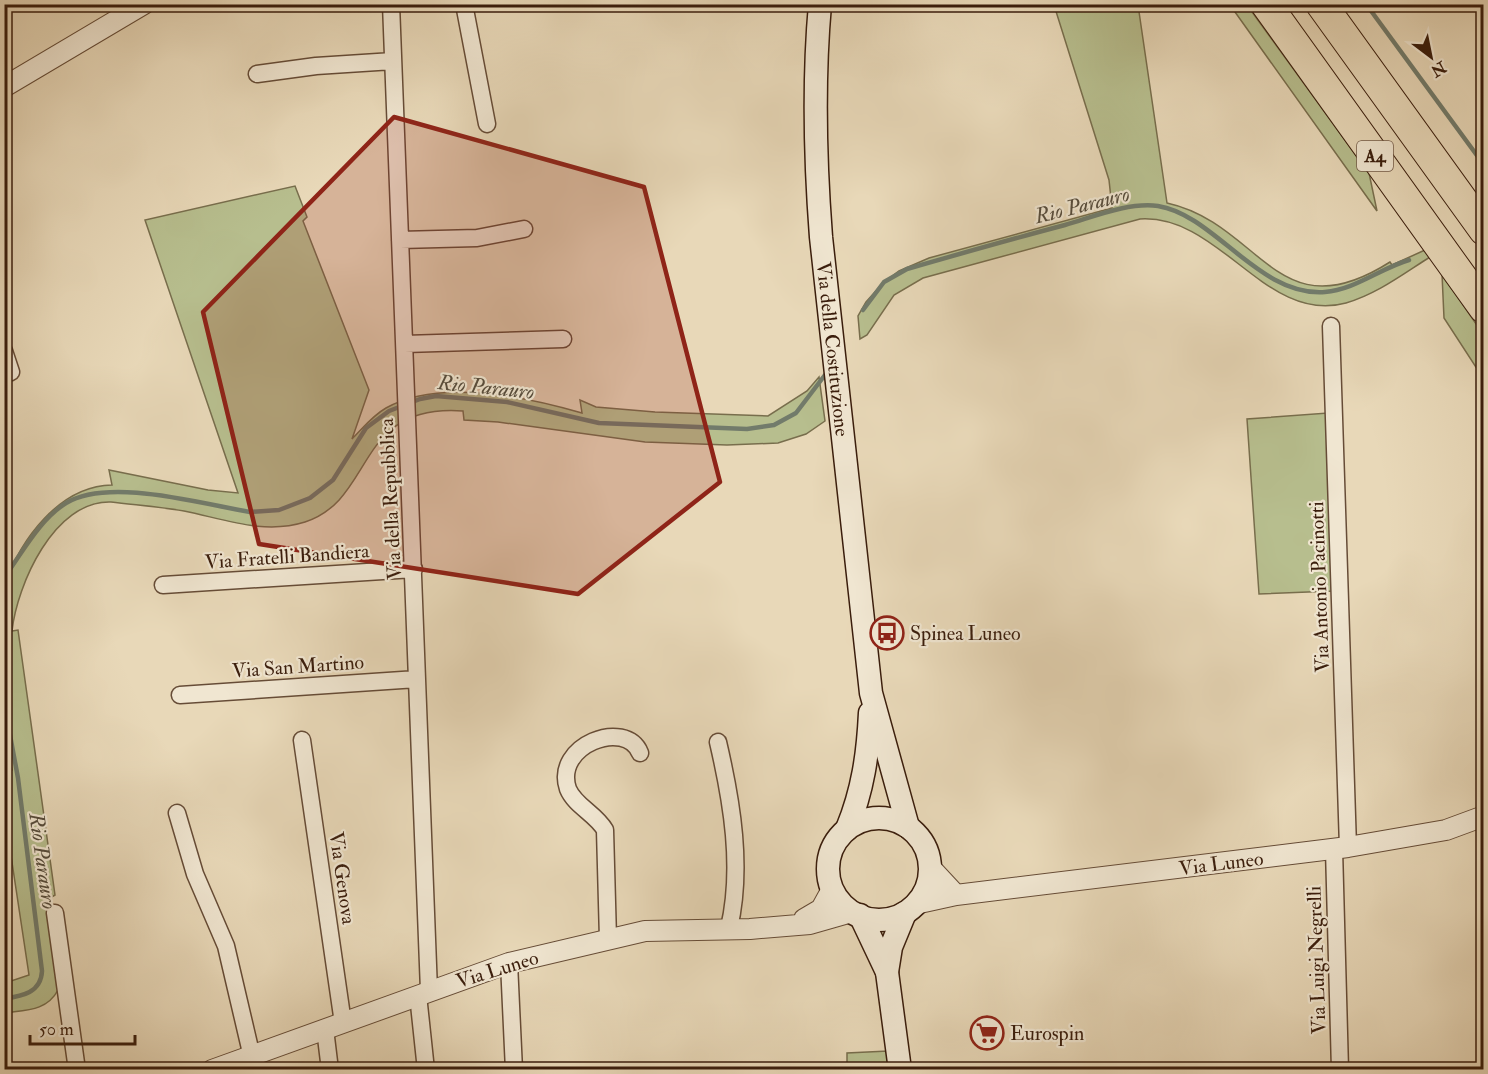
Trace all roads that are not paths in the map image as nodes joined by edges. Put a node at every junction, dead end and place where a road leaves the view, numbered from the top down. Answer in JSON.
{"nodes":[{"id":1,"x":144,"y":4,"type":"edge"},
{"id":2,"x":392,"y":4,"type":"edge"},
{"id":3,"x":464,"y":4,"type":"edge"},
{"id":4,"x":820,"y":4,"type":"edge"},
{"id":5,"x":1266,"y":4,"type":"edge"},
{"id":6,"x":1321,"y":4,"type":"edge"},
{"id":7,"x":393,"y":61,"type":"junction"},
{"id":8,"x":257,"y":74,"type":"dead end"},
{"id":9,"x":4,"y":87,"type":"edge"},
{"id":10,"x":487,"y":124,"type":"dead end"},
{"id":11,"x":524,"y":229,"type":"dead end"},
{"id":12,"x":1484,"y":230,"type":"edge"},
{"id":13,"x":400,"y":240,"type":"junction"},
{"id":14,"x":1484,"y":308,"type":"edge"},
{"id":15,"x":1331,"y":326,"type":"dead end"},
{"id":16,"x":563,"y":339,"type":"dead end"},
{"id":17,"x":405,"y":344,"type":"junction"},
{"id":18,"x":4,"y":351,"type":"edge"},
{"id":19,"x":4,"y":374,"type":"edge"},
{"id":20,"x":414,"y":569,"type":"junction"},
{"id":21,"x":163,"y":585,"type":"dead end"},
{"id":22,"x":417,"y":679,"type":"junction"},
{"id":23,"x":871,"y":693,"type":"junction"},
{"id":24,"x":180,"y":695,"type":"dead end"},
{"id":25,"x":302,"y":740,"type":"dead end"},
{"id":26,"x":718,"y":742,"type":"dead end"},
{"id":27,"x":640,"y":753,"type":"dead end"},
{"id":28,"x":177,"y":813,"type":"dead end"},
{"id":29,"x":1484,"y":816,"type":"edge"},
{"id":30,"x":908,"y":827,"type":"junction"},
{"id":31,"x":847,"y":829,"type":"junction"},
{"id":32,"x":1341,"y":848,"type":"junction"},
{"id":33,"x":930,"y":866,"type":"junction"},
{"id":34,"x":832,"y":889,"type":"junction"},
{"id":35,"x":956,"y":895,"type":"junction"},
{"id":36,"x":910,"y":909,"type":"junction"},
{"id":37,"x":55,"y":913,"type":"dead end"},
{"id":38,"x":856,"y":914,"type":"junction"},
{"id":39,"x":793,"y":924,"type":"junction"},
{"id":40,"x":729,"y":928,"type":"junction"},
{"id":41,"x":608,"y":939,"type":"junction"},
{"id":42,"x":509,"y":963,"type":"junction"},
{"id":43,"x":887,"y":972,"type":"junction"},
{"id":44,"x":424,"y":993,"type":"junction"},
{"id":45,"x":334,"y":1026,"type":"junction"},
{"id":46,"x":252,"y":1057,"type":"junction"},
{"id":47,"x":77,"y":1070,"type":"edge"},
{"id":48,"x":212,"y":1070,"type":"edge"},
{"id":49,"x":330,"y":1070,"type":"edge"},
{"id":50,"x":426,"y":1070,"type":"edge"},
{"id":51,"x":514,"y":1070,"type":"edge"},
{"id":52,"x":900,"y":1070,"type":"edge"},
{"id":53,"x":1340,"y":1070,"type":"edge"}],
"edges":[{"from":1,"to":9,"type":"street"},
{"from":2,"to":7,"type":"street","name":"Via della Repubblica"},
{"from":3,"to":10,"type":"street"},
{"from":4,"to":23,"type":"main road","name":"Via della Costituzione"},
{"from":5,"to":14,"type":"highway","number":"A4"},
{"from":6,"to":12,"type":"highway","number":"A4"},
{"from":7,"to":8,"type":"street"},
{"from":7,"to":13,"type":"street","name":"Via della Repubblica"},
{"from":11,"to":13,"type":"street"},
{"from":13,"to":17,"type":"street","name":"Via della Repubblica"},
{"from":15,"to":32,"type":"street","name":"Via Antonio Pacinotti"},
{"from":16,"to":17,"type":"street"},
{"from":17,"to":20,"type":"street","name":"Via della Repubblica"},
{"from":18,"to":19,"type":"street"},
{"from":20,"to":21,"type":"street","name":"Via Fratelli Bandiera"},
{"from":20,"to":22,"type":"street","name":"Via della Repubblica"},
{"from":22,"to":24,"type":"street","name":"Via San Martino"},
{"from":22,"to":44,"type":"street","name":"Via della Repubblica"},
{"from":23,"to":30,"type":"main road","name":"Via della Costituzione"},
{"from":23,"to":31,"type":"main road","name":"Via della Costituzione"},
{"from":25,"to":45,"type":"street","name":"Via Genova"},
{"from":26,"to":40,"type":"street"},
{"from":27,"to":41,"type":"street"},
{"from":28,"to":46,"type":"street"},
{"from":29,"to":32,"type":"street","name":"Via Luneo"},
{"from":30,"to":31,"type":"main road"},
{"from":30,"to":33,"type":"main road"},
{"from":31,"to":34,"type":"main road"},
{"from":32,"to":35,"type":"street","name":"Via Luneo"},
{"from":32,"to":53,"type":"street","name":"Via Luigi Negrelli"},
{"from":33,"to":35,"type":"street"},
{"from":33,"to":36,"type":"main road"},
{"from":34,"to":38,"type":"main road"},
{"from":34,"to":39,"type":"street","name":"Via Luneo"},
{"from":35,"to":36,"type":"street","name":"Via Luneo"},
{"from":36,"to":38,"type":"main road"},
{"from":36,"to":43,"type":"main road"},
{"from":37,"to":47,"type":"street"},
{"from":38,"to":39,"type":"street","name":"Via Luneo"},
{"from":38,"to":43,"type":"main road"},
{"from":39,"to":40,"type":"street","name":"Via Luneo"},
{"from":40,"to":41,"type":"street","name":"Via Luneo"},
{"from":41,"to":42,"type":"street","name":"Via Luneo"},
{"from":42,"to":44,"type":"street","name":"Via Luneo"},
{"from":42,"to":51,"type":"street"},
{"from":43,"to":52,"type":"main road"},
{"from":44,"to":45,"type":"street","name":"Via Luneo"},
{"from":44,"to":50,"type":"street","name":"Via della Repubblica"},
{"from":45,"to":46,"type":"street","name":"Via Luneo"},
{"from":45,"to":49,"type":"street","name":"Via Genova"},
{"from":46,"to":48,"type":"street","name":"Via Luneo"}]}
